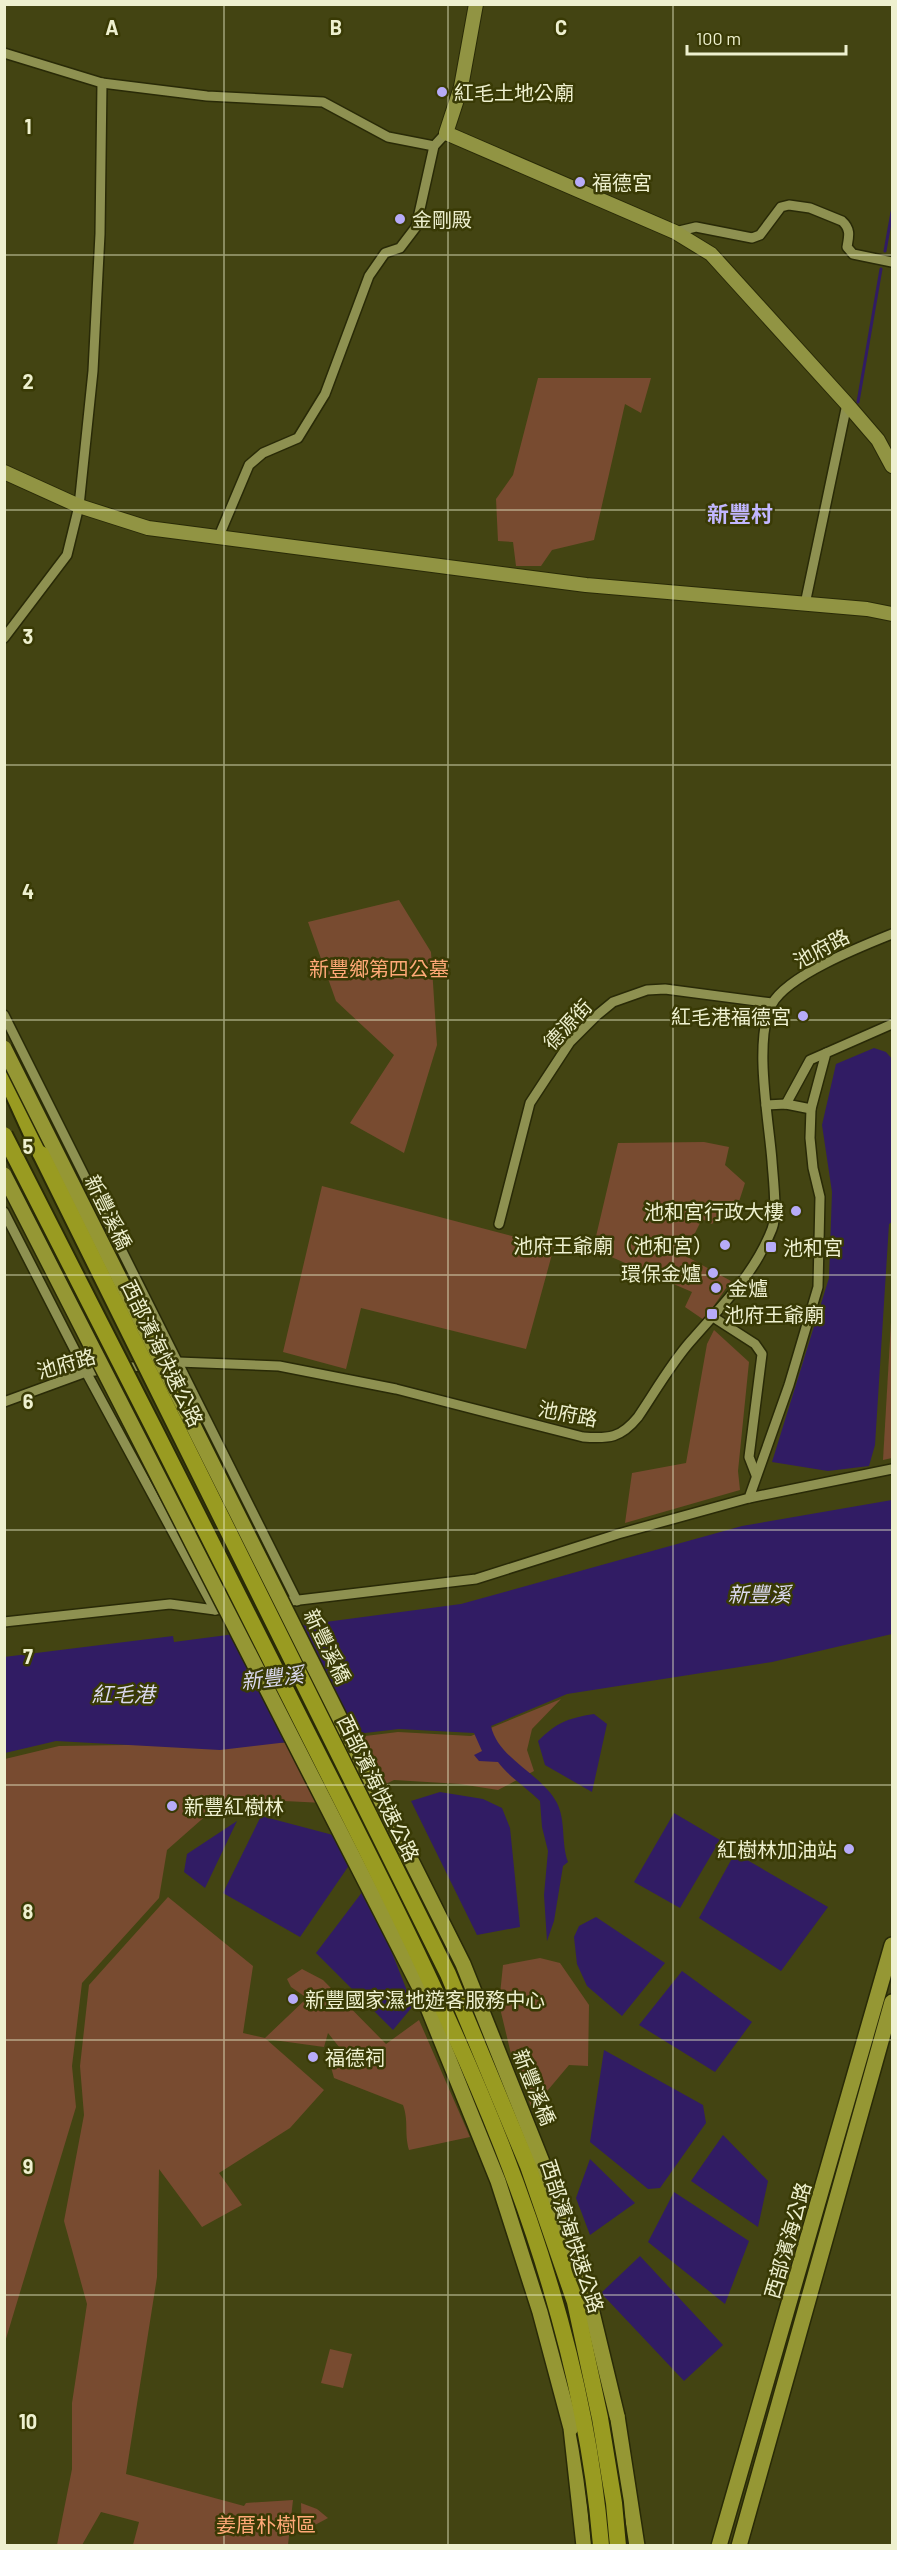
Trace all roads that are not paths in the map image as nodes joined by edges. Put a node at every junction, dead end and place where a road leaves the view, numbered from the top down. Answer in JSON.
{"nodes":[{"id":1,"x":476,"y":4,"type":"edge"},
{"id":2,"x":4,"y":53,"type":"edge"},
{"id":3,"x":102,"y":83,"type":"junction"},
{"id":4,"x":446,"y":133,"type":"junction"},
{"id":5,"x":434,"y":146,"type":"junction"},
{"id":6,"x":675,"y":232,"type":"junction"},
{"id":7,"x":892,"y":262,"type":"edge"},
{"id":8,"x":848,"y":404,"type":"junction"},
{"id":9,"x":892,"y":466,"type":"edge"},
{"id":10,"x":4,"y":472,"type":"edge"},
{"id":11,"x":79,"y":506,"type":"junction"},
{"id":12,"x":219,"y":536,"type":"junction"},
{"id":13,"x":805,"y":604,"type":"junction"},
{"id":14,"x":892,"y":614,"type":"edge"},
{"id":15,"x":4,"y":638,"type":"edge"},
{"id":16,"x":892,"y":934,"type":"edge"},
{"id":17,"x":772,"y":1003,"type":"junction"},
{"id":18,"x":4,"y":1015,"type":"edge"},
{"id":19,"x":892,"y":1024,"type":"edge"},
{"id":20,"x":4,"y":1048,"type":"edge"},
{"id":21,"x":826,"y":1053,"type":"junction"},
{"id":22,"x":4,"y":1073,"type":"edge"},
{"id":23,"x":4,"y":1085,"type":"edge"},
{"id":24,"x":786,"y":1104,"type":"junction"},
{"id":25,"x":766,"y":1105,"type":"junction"},
{"id":26,"x":812,"y":1109,"type":"junction"},
{"id":27,"x":4,"y":1135,"type":"edge"},
{"id":28,"x":41,"y":1154,"type":"junction"},
{"id":29,"x":4,"y":1174,"type":"edge"},
{"id":30,"x":4,"y":1212,"type":"edge"},
{"id":31,"x":499,"y":1224,"type":"dead end"},
{"id":32,"x":713,"y":1317,"type":"junction"},
{"id":33,"x":178,"y":1362,"type":"junction"},
{"id":34,"x":86,"y":1372,"type":"junction"},
{"id":35,"x":4,"y":1402,"type":"edge"},
{"id":36,"x":892,"y":1469,"type":"edge"},
{"id":37,"x":756,"y":1475,"type":"junction"},
{"id":38,"x":749,"y":1498,"type":"junction"},
{"id":39,"x":268,"y":1540,"type":"junction"},
{"id":40,"x":197,"y":1575,"type":"junction"},
{"id":41,"x":297,"y":1601,"type":"junction"},
{"id":42,"x":215,"y":1610,"type":"junction"},
{"id":43,"x":4,"y":1622,"type":"edge"},
{"id":44,"x":892,"y":1945,"type":"edge"},
{"id":45,"x":892,"y":2002,"type":"edge"},
{"id":46,"x":740,"y":2474,"type":"junction"},
{"id":47,"x":758,"y":2479,"type":"junction"},
{"id":48,"x":584,"y":2546,"type":"edge"},
{"id":49,"x":602,"y":2546,"type":"edge"},
{"id":50,"x":618,"y":2546,"type":"edge"},
{"id":51,"x":637,"y":2546,"type":"edge"},
{"id":52,"x":719,"y":2546,"type":"edge"},
{"id":53,"x":739,"y":2546,"type":"edge"}],
"edges":[{"from":1,"to":4,"type":"street"},
{"from":2,"to":3,"type":"street"},
{"from":3,"to":5,"type":"street"},
{"from":3,"to":11,"type":"street"},
{"from":4,"to":5,"type":"street"},
{"from":4,"to":6,"type":"street"},
{"from":5,"to":12,"type":"street"},
{"from":6,"to":7,"type":"street"},
{"from":6,"to":8,"type":"street"},
{"from":8,"to":9,"type":"street"},
{"from":8,"to":13,"type":"street"},
{"from":10,"to":11,"type":"street"},
{"from":11,"to":12,"type":"street"},
{"from":11,"to":15,"type":"street"},
{"from":12,"to":13,"type":"street"},
{"from":13,"to":14,"type":"street"},
{"from":16,"to":17,"type":"street","name":"池府路"},
{"from":17,"to":25,"type":"street","name":"池府路"},
{"from":17,"to":31,"type":"street","name":"德源街"},
{"from":18,"to":33,"type":"street"},
{"from":19,"to":21,"type":"street"},
{"from":20,"to":51,"type":"main road","name":"新豐溪橋","bridge":true},
{"from":21,"to":24,"type":"street"},
{"from":21,"to":26,"type":"street"},
{"from":22,"to":28,"type":"highway"},
{"from":23,"to":28,"type":"highway","name":"西部濱海快速公路"},
{"from":24,"to":25,"type":"street"},
{"from":24,"to":26,"type":"street"},
{"from":25,"to":32,"type":"street","name":"池府路"},
{"from":26,"to":37,"type":"street"},
{"from":27,"to":49,"type":"highway","name":"西部濱海快速公路","bridge":true},
{"from":28,"to":50,"type":"highway","name":"西部濱海快速公路","bridge":true},
{"from":29,"to":48,"type":"main road","bridge":true},
{"from":30,"to":34,"type":"street"},
{"from":32,"to":33,"type":"street","name":"池府路"},
{"from":32,"to":37,"type":"street"},
{"from":33,"to":34,"type":"street","name":"池府路"},
{"from":33,"to":39,"type":"street"},
{"from":34,"to":35,"type":"street","name":"池府路"},
{"from":34,"to":40,"type":"street"},
{"from":36,"to":38,"type":"street"},
{"from":37,"to":38,"type":"street"},
{"from":38,"to":41,"type":"street"},
{"from":39,"to":40,"type":"street"},
{"from":39,"to":41,"type":"street"},
{"from":40,"to":42,"type":"street"},
{"from":41,"to":42,"type":"street"},
{"from":42,"to":43,"type":"street"},
{"from":44,"to":46,"type":"main road","name":"西部濱海公路"},
{"from":45,"to":47,"type":"main road","name":"西部濱海公路"},
{"from":46,"to":47,"type":"street"},
{"from":46,"to":52,"type":"main road","name":"西部濱海公路"},
{"from":47,"to":53,"type":"main road","name":"西部濱海公路"}]}
